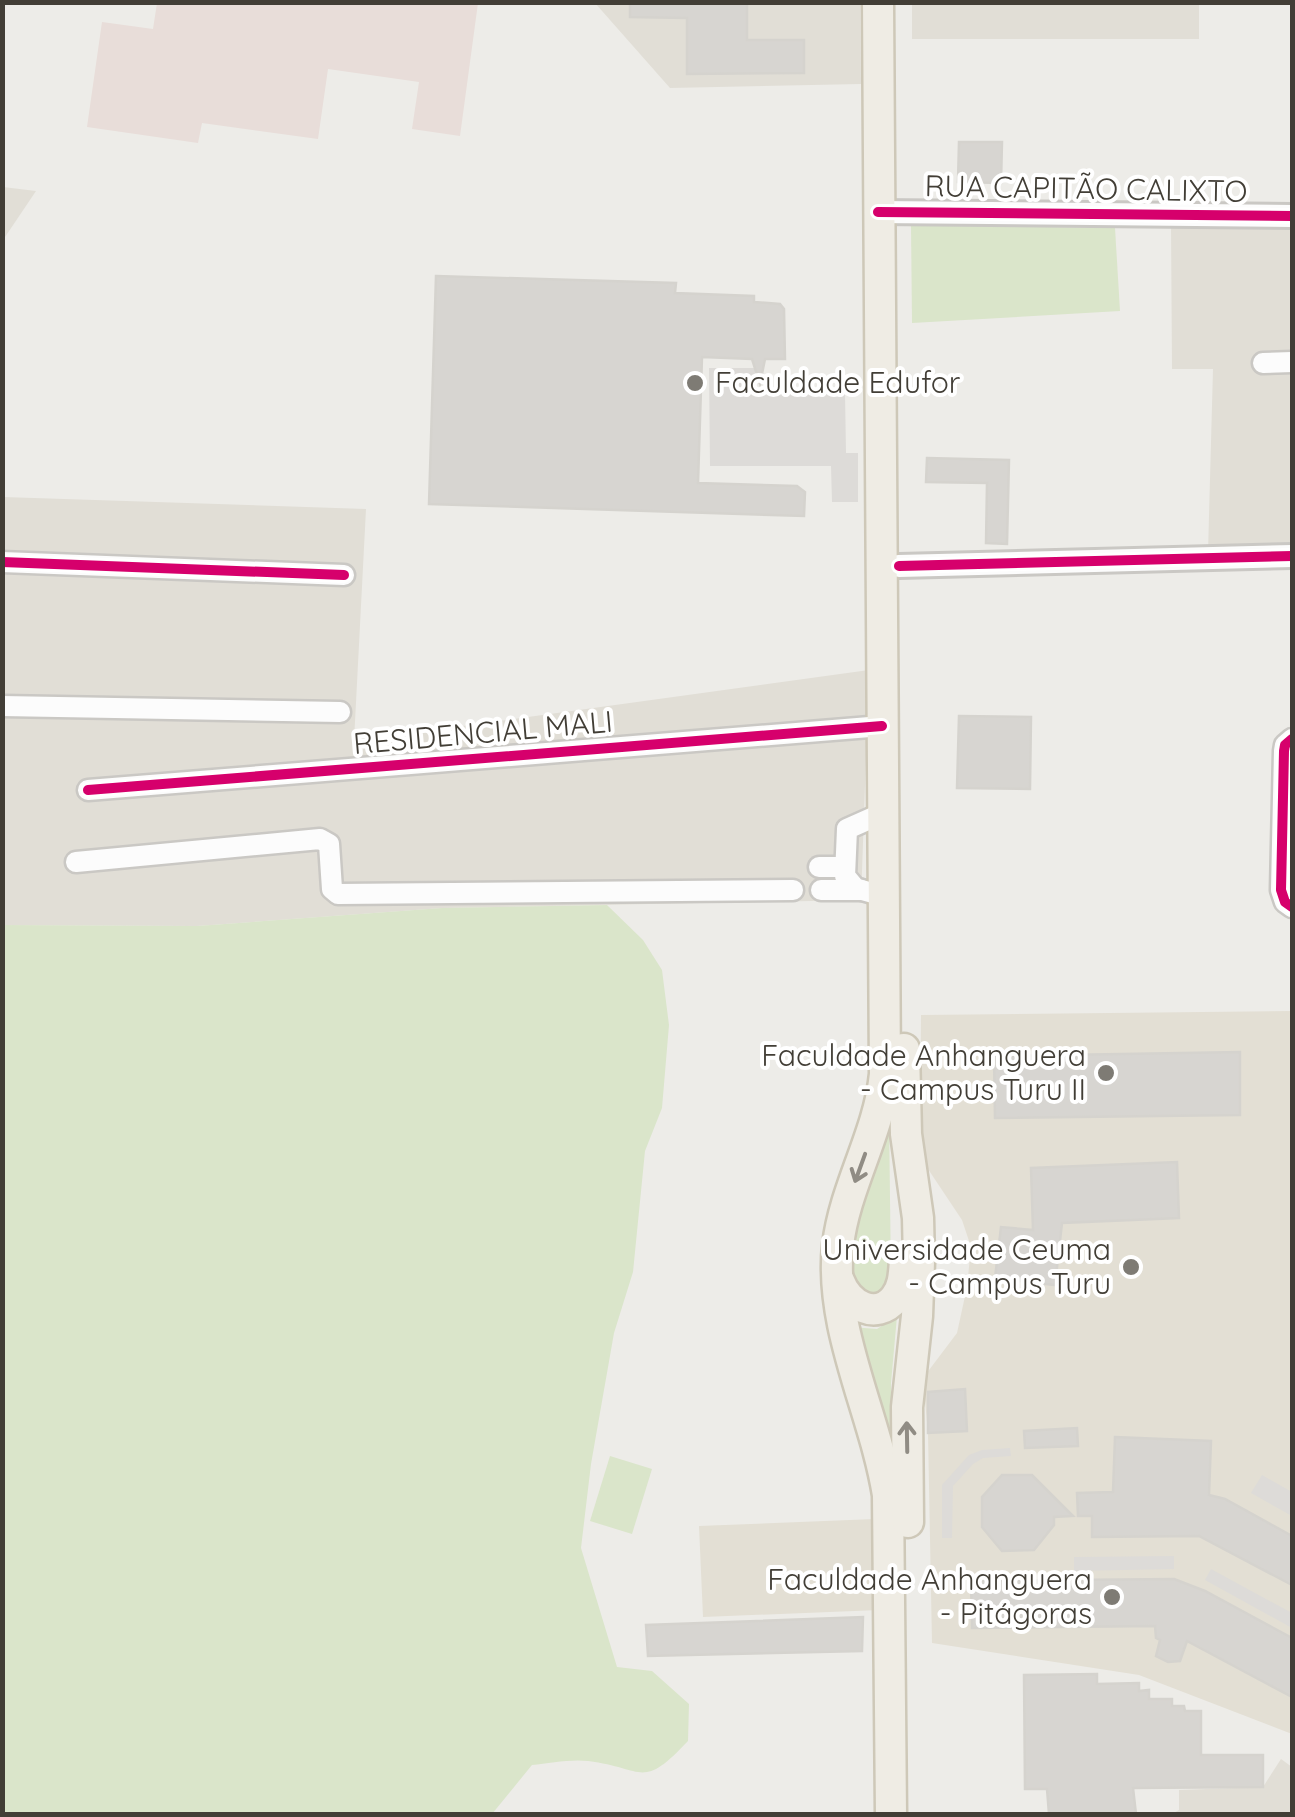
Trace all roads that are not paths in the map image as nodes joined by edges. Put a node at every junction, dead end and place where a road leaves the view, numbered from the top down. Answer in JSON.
{"nodes":[{"id":1,"x":878,"y":2,"type":"edge"},
{"id":2,"x":897,"y":2,"type":"edge"},
{"id":3,"x":888,"y":212,"type":"junction"},
{"id":4,"x":1292,"y":216,"type":"edge"},
{"id":5,"x":1292,"y":362,"type":"edge"},
{"id":6,"x":1263,"y":363,"type":"dead end"},
{"id":7,"x":1292,"y":556,"type":"edge"},
{"id":8,"x":2,"y":562,"type":"edge"},
{"id":9,"x":899,"y":566,"type":"junction"},
{"id":10,"x":344,"y":575,"type":"dead end"},
{"id":11,"x":2,"y":706,"type":"edge"},
{"id":12,"x":340,"y":712,"type":"dead end"},
{"id":13,"x":882,"y":726,"type":"junction"},
{"id":14,"x":1292,"y":739,"type":"edge"},
{"id":15,"x":88,"y":790,"type":"dead end"},
{"id":16,"x":882,"y":813,"type":"junction"},
{"id":17,"x":76,"y":862,"type":"dead end"},
{"id":18,"x":845,"y":867,"type":"junction"},
{"id":19,"x":820,"y":868,"type":"dead end"},
{"id":20,"x":793,"y":890,"type":"dead end"},
{"id":21,"x":821,"y":890,"type":"dead end"},
{"id":22,"x":872,"y":893,"type":"junction"},
{"id":23,"x":1292,"y":907,"type":"edge"},
{"id":24,"x":910,"y":1167,"type":"junction"},
{"id":25,"x":838,"y":1278,"type":"junction"},
{"id":26,"x":891,"y":1814,"type":"edge"},
{"id":27,"x":911,"y":1814,"type":"edge"}],
"edges":[{"from":1,"to":3,"type":"main road"},
{"from":2,"to":3,"type":"main road"},
{"from":3,"to":4,"type":"street","name":"RUA CAPITÃO CALIXTO"},
{"from":3,"to":9,"type":"main road"},
{"from":3,"to":13,"type":"main road"},
{"from":5,"to":6,"type":"street"},
{"from":7,"to":9,"type":"street"},
{"from":8,"to":10,"type":"street"},
{"from":9,"to":24,"type":"main road"},
{"from":11,"to":12,"type":"street"},
{"from":13,"to":15,"type":"street","name":"RESIDENCIAL MALI"},
{"from":13,"to":16,"type":"main road"},
{"from":14,"to":23,"type":"street"},
{"from":16,"to":18,"type":"street"},
{"from":16,"to":22,"type":"main road"},
{"from":17,"to":20,"type":"street"},
{"from":18,"to":19,"type":"street"},
{"from":18,"to":22,"type":"street"},
{"from":21,"to":22,"type":"street"},
{"from":22,"to":25,"type":"main road","one_way":true},
{"from":24,"to":25,"type":"main road"},
{"from":27,"to":24,"type":"main road","one_way":true},
{"from":25,"to":26,"type":"main road"}]}
